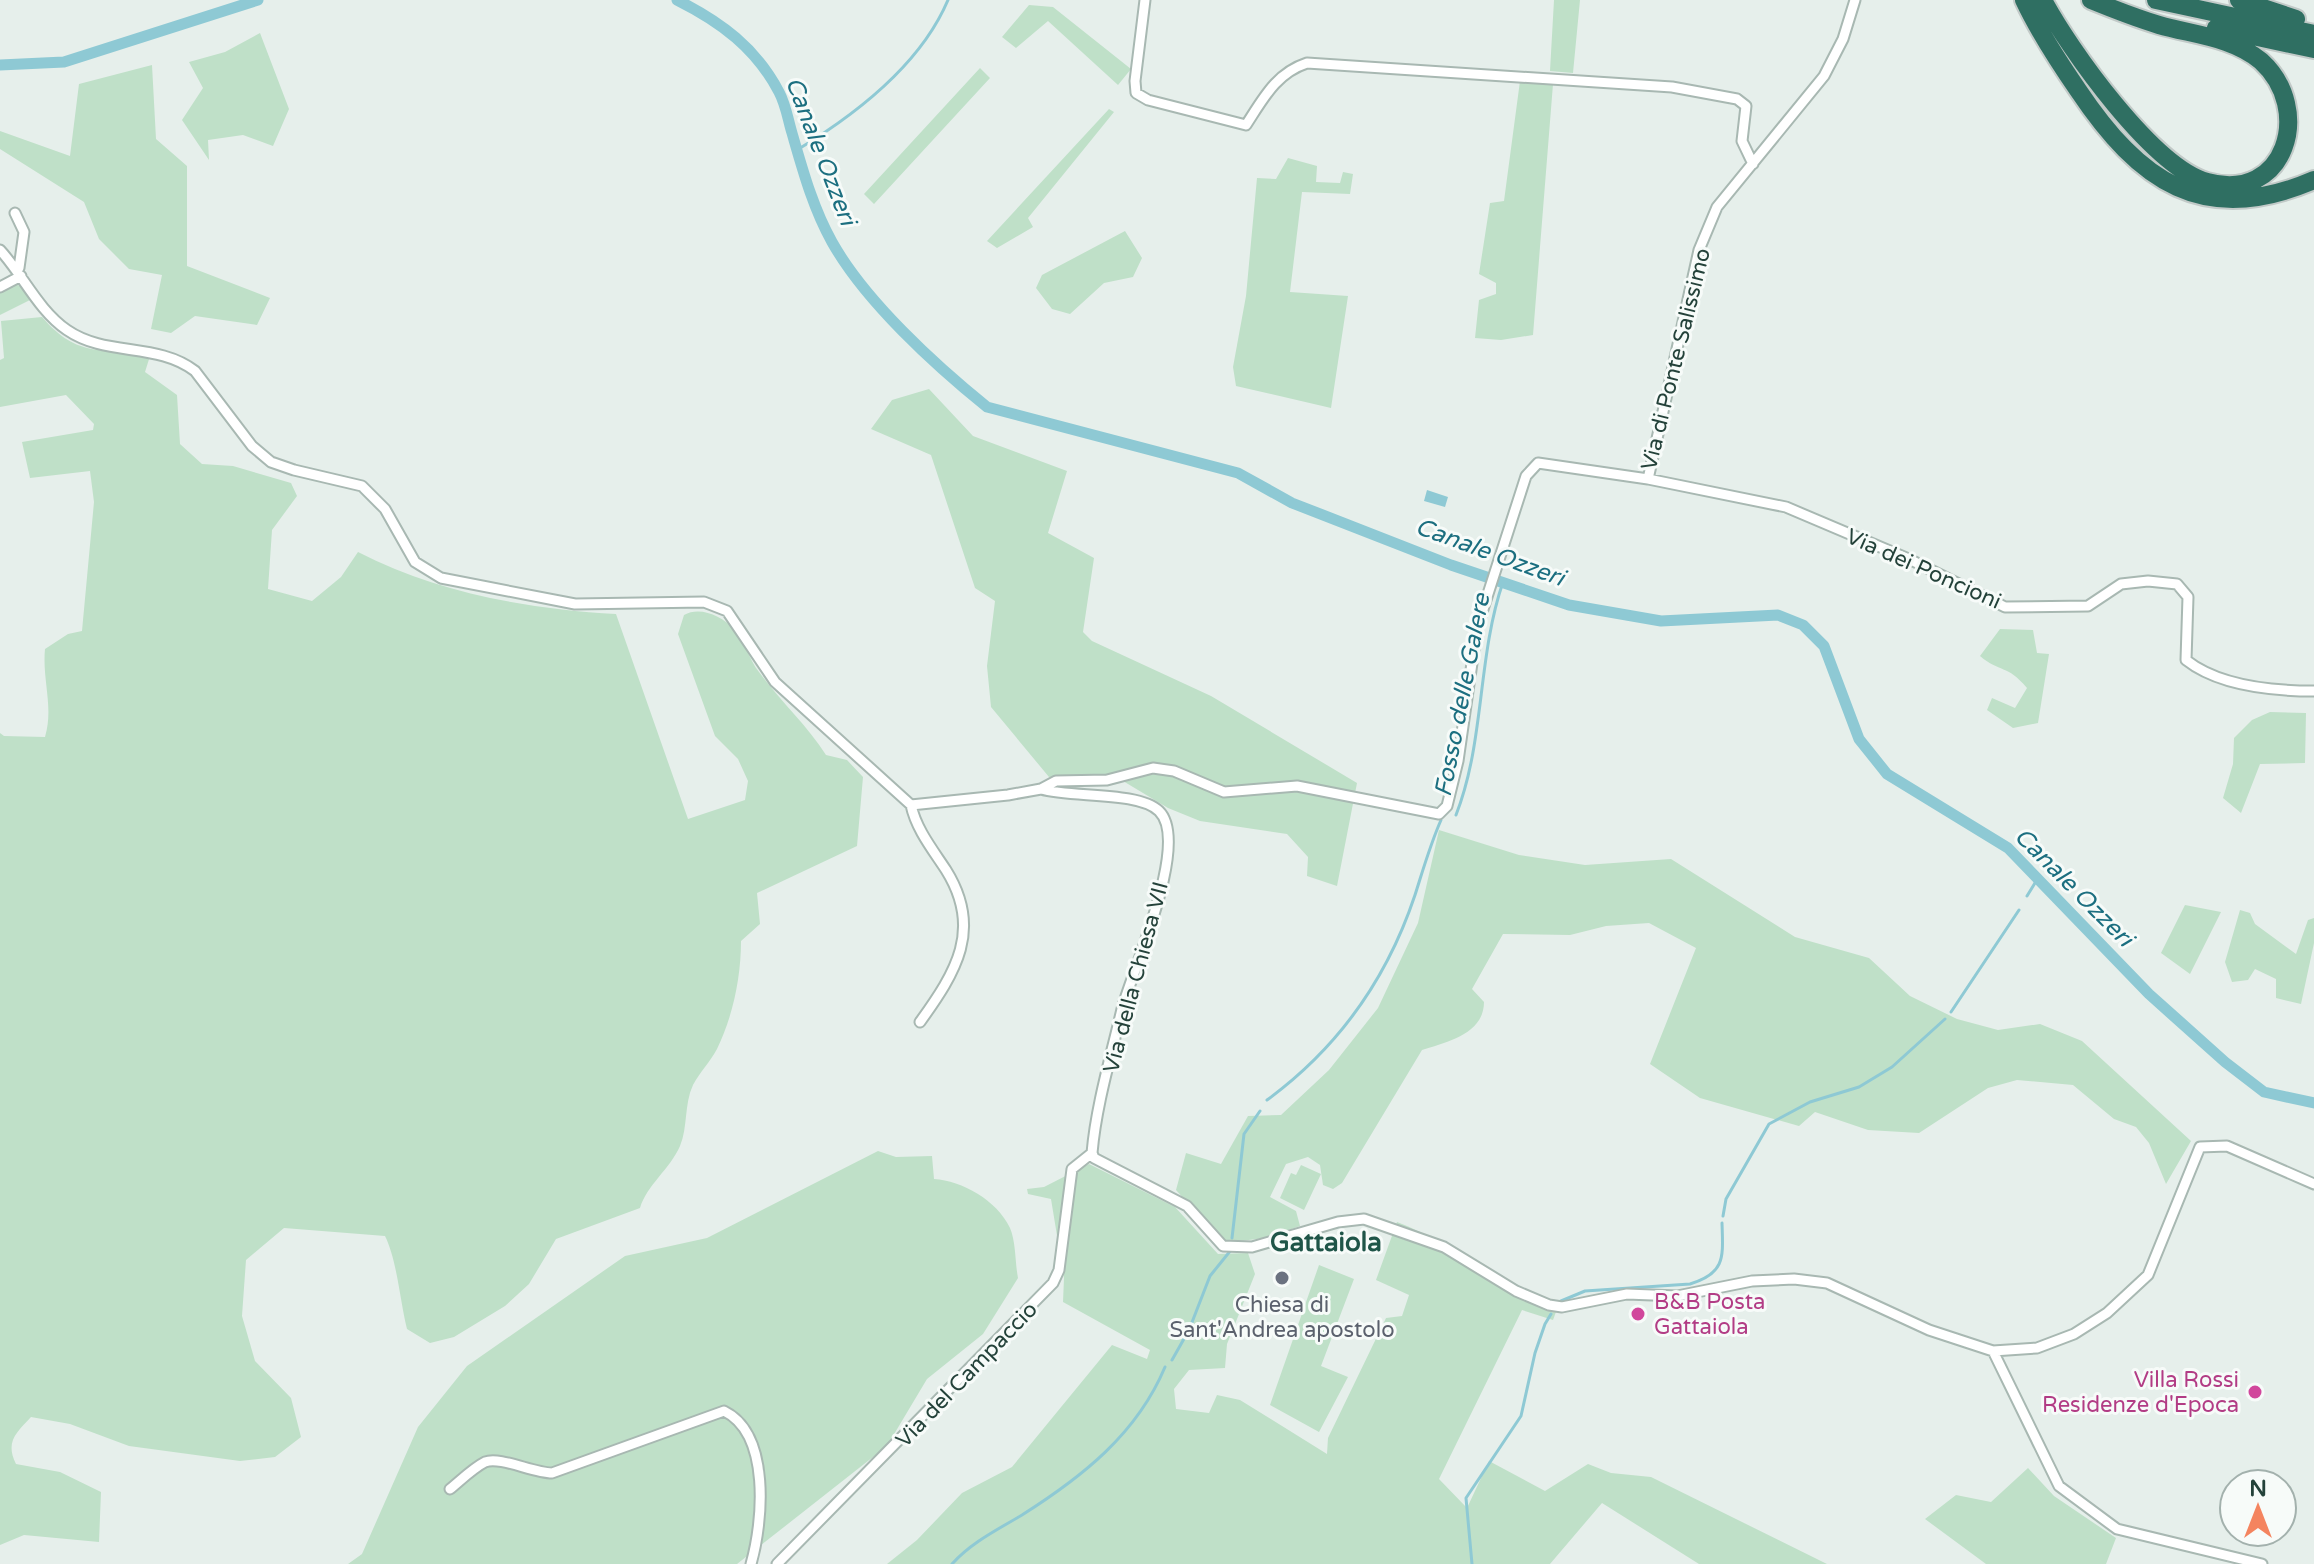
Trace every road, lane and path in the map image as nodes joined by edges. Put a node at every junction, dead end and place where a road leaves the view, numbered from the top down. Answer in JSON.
{"nodes":[{"id":1,"x":1145,"y":0,"type":"edge"},
{"id":2,"x":1855,"y":0,"type":"edge"},
{"id":3,"x":2024,"y":0,"type":"edge"},
{"id":4,"x":2043,"y":0,"type":"edge"},
{"id":5,"x":2090,"y":0,"type":"edge"},
{"id":6,"x":2156,"y":0,"type":"edge"},
{"id":7,"x":2239,"y":0,"type":"edge"},
{"id":8,"x":2314,"y":23,"type":"edge"},
{"id":9,"x":2314,"y":34,"type":"edge"},
{"id":10,"x":2057,"y":42,"type":"junction"},
{"id":11,"x":2314,"y":49,"type":"edge"},
{"id":12,"x":1753,"y":164,"type":"junction"},
{"id":13,"x":2314,"y":180,"type":"edge"},
{"id":14,"x":15,"y":213,"type":"dead end"},
{"id":15,"x":0,"y":250,"type":"edge"},
{"id":16,"x":20,"y":272,"type":"junction"},
{"id":17,"x":0,"y":287,"type":"edge"},
{"id":18,"x":1648,"y":479,"type":"junction"},
{"id":19,"x":2314,"y":691,"type":"edge"},
{"id":20,"x":1041,"y":789,"type":"junction"},
{"id":21,"x":911,"y":805,"type":"junction"},
{"id":22,"x":920,"y":1022,"type":"dead end"},
{"id":23,"x":1092,"y":1153,"type":"junction"},
{"id":24,"x":2314,"y":1184,"type":"edge"},
{"id":25,"x":1993,"y":1351,"type":"junction"},
{"id":26,"x":450,"y":1489,"type":"dead end"},
{"id":27,"x":751,"y":1564,"type":"edge"},
{"id":28,"x":777,"y":1564,"type":"edge"},
{"id":29,"x":2262,"y":1564,"type":"edge"}],
"edges":[{"from":1,"to":12,"type":"street"},
{"from":2,"to":12,"type":"street","name":"Via di Ponte Salissimo"},
{"from":3,"to":10,"type":"highway"},
{"from":4,"to":10,"type":"highway"},
{"from":5,"to":10,"type":"highway"},
{"from":5,"to":11,"type":"highway"},
{"from":6,"to":9,"type":"highway"},
{"from":7,"to":8,"type":"highway"},
{"from":10,"to":13,"type":"highway"},
{"from":12,"to":18,"type":"street","name":"Via di Ponte Salissimo"},
{"from":14,"to":16,"type":"street"},
{"from":15,"to":16,"type":"street"},
{"from":16,"to":17,"type":"street"},
{"from":16,"to":21,"type":"street"},
{"from":18,"to":19,"type":"street","name":"Via dei Poncioni"},
{"from":18,"to":20,"type":"street","name":"Via di Ponte Salissimo"},
{"from":20,"to":21,"type":"street"},
{"from":20,"to":23,"type":"street","name":"Via della Chiesa VII"},
{"from":21,"to":22,"type":"street"},
{"from":23,"to":25,"type":"street"},
{"from":23,"to":28,"type":"street","name":"Via del Campaccio"},
{"from":24,"to":25,"type":"street"},
{"from":25,"to":29,"type":"street"},
{"from":26,"to":27,"type":"street"}]}
